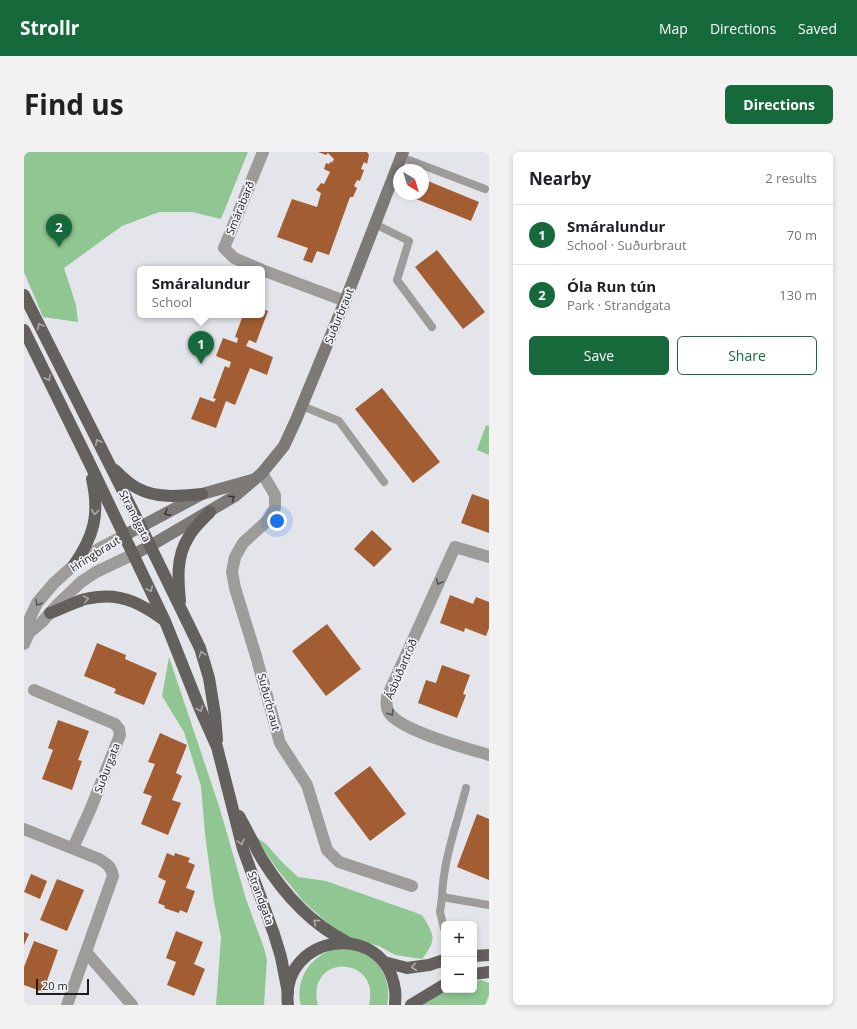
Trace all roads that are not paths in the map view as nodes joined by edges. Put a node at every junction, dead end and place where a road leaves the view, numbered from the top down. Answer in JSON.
{"nodes":[{"id":1,"x":263,"y":152,"type":"edge"},
{"id":2,"x":402,"y":154,"type":"edge"},
{"id":3,"x":485,"y":189,"type":"dead end"},
{"id":4,"x":375,"y":224,"type":"junction"},
{"id":5,"x":254,"y":266,"type":"edge"},
{"id":6,"x":265,"y":271,"type":"edge"},
{"id":7,"x":24,"y":295,"type":"edge"},
{"id":8,"x":345,"y":301,"type":"junction"},
{"id":9,"x":432,"y":327,"type":"dead end"},
{"id":10,"x":24,"y":330,"type":"edge"},
{"id":11,"x":302,"y":406,"type":"junction"},
{"id":12,"x":88,"y":460,"type":"junction"},
{"id":13,"x":108,"y":463,"type":"junction"},
{"id":14,"x":258,"y":476,"type":"junction"},
{"id":15,"x":384,"y":482,"type":"dead end"},
{"id":16,"x":202,"y":494,"type":"junction"},
{"id":17,"x":210,"y":512,"type":"junction"},
{"id":18,"x":141,"y":527,"type":"junction"},
{"id":19,"x":125,"y":535,"type":"junction"},
{"id":20,"x":150,"y":546,"type":"junction"},
{"id":21,"x":134,"y":554,"type":"junction"},
{"id":22,"x":489,"y":557,"type":"edge"},
{"id":23,"x":74,"y":565,"type":"junction"},
{"id":24,"x":181,"y":609,"type":"junction"},
{"id":25,"x":50,"y":614,"type":"junction"},
{"id":26,"x":165,"y":621,"type":"junction"},
{"id":27,"x":26,"y":638,"type":"edge"},
{"id":28,"x":34,"y":690,"type":"dead end"},
{"id":29,"x":217,"y":747,"type":"junction"},
{"id":30,"x":489,"y":755,"type":"edge"},
{"id":31,"x":466,"y":788,"type":"dead end"},
{"id":32,"x":232,"y":804,"type":"junction"},
{"id":33,"x":24,"y":829,"type":"edge"},
{"id":34,"x":73,"y":848,"type":"junction"},
{"id":35,"x":412,"y":886,"type":"dead end"},
{"id":36,"x":442,"y":897,"type":"junction"},
{"id":37,"x":489,"y":905,"type":"edge"},
{"id":38,"x":442,"y":921,"type":"edge"},
{"id":39,"x":349,"y":943,"type":"junction"},
{"id":40,"x":86,"y":952,"type":"junction"},
{"id":41,"x":489,"y":955,"type":"edge"},
{"id":42,"x":477,"y":956,"type":"edge"},
{"id":43,"x":441,"y":961,"type":"edge"},
{"id":44,"x":384,"y":962,"type":"junction"},
{"id":45,"x":489,"y":972,"type":"edge"},
{"id":46,"x":477,"y":974,"type":"edge"},
{"id":47,"x":441,"y":988,"type":"edge"},
{"id":48,"x":288,"y":1002,"type":"edge"},
{"id":49,"x":67,"y":1005,"type":"edge"},
{"id":50,"x":132,"y":1005,"type":"edge"},
{"id":51,"x":395,"y":1005,"type":"edge"},
{"id":52,"x":411,"y":1005,"type":"edge"}],
"edges":[{"from":1,"to":5,"type":"street","name":"Smárabarð"},
{"from":2,"to":3,"type":"lane"},
{"from":2,"to":4,"type":"street","name":"Suðurbraut"},
{"from":4,"to":8,"type":"street","name":"Suðurbraut"},
{"from":4,"to":9,"type":"lane"},
{"from":6,"to":8,"type":"street","name":"Smárabarð"},
{"from":13,"to":7,"type":"main road","name":"Strandgata","one_way":true},
{"from":8,"to":11,"type":"street","name":"Suðurbraut"},
{"from":10,"to":12,"type":"main road","name":"Strandgata","one_way":true},
{"from":11,"to":14,"type":"street","name":"Suðurbraut"},
{"from":11,"to":15,"type":"lane"},
{"from":12,"to":19,"type":"main road","name":"Strandgata"},
{"from":12,"to":23,"type":"main road","one_way":true},
{"from":13,"to":16,"type":"main road"},
{"from":13,"to":18,"type":"main road","name":"Strandgata"},
{"from":14,"to":16,"type":"street"},
{"from":17,"to":14,"type":"street","name":"Suðurbraut","one_way":true},
{"from":14,"to":35,"type":"street","name":"Suðurbraut"},
{"from":16,"to":18,"type":"street","one_way":true},
{"from":17,"to":20,"type":"street","name":"Suðurbraut"},
{"from":17,"to":24,"type":"main road"},
{"from":18,"to":19,"type":"street"},
{"from":18,"to":20,"type":"main road","name":"Strandgata"},
{"from":19,"to":21,"type":"main road","name":"Strandgata"},
{"from":19,"to":23,"type":"street","name":"Hringbraut"},
{"from":20,"to":21,"type":"street","name":"Suðurbraut"},
{"from":20,"to":24,"type":"main road","name":"Strandgata"},
{"from":21,"to":25,"type":"street","name":"Hringbraut"},
{"from":21,"to":26,"type":"main road","name":"Strandgata","one_way":true},
{"from":22,"to":30,"type":"street","name":"Ásbúðartröð","one_way":true},
{"from":23,"to":27,"type":"street","name":"Hringbraut","one_way":true},
{"from":29,"to":24,"type":"main road","name":"Strandgata","one_way":true},
{"from":25,"to":26,"type":"main road","one_way":true},
{"from":25,"to":27,"type":"street","name":"Hringbraut"},
{"from":26,"to":29,"type":"main road","name":"Strandgata","one_way":true},
{"from":28,"to":34,"type":"street","name":"Suðurgata"},
{"from":29,"to":32,"type":"main road","name":"Strandgata"},
{"from":31,"to":36,"type":"lane"},
{"from":39,"to":32,"type":"main road","name":"Strandgata","one_way":true},
{"from":32,"to":48,"type":"main road","name":"Strandgata","one_way":true},
{"from":33,"to":34,"type":"street"},
{"from":34,"to":40,"type":"street"},
{"from":36,"to":37,"type":"lane"},
{"from":36,"to":38,"type":"lane"},
{"from":39,"to":44,"type":"main road"},
{"from":39,"to":48,"type":"main road"},
{"from":40,"to":49,"type":"street"},
{"from":40,"to":50,"type":"street"},
{"from":41,"to":42,"type":"main road"},
{"from":43,"to":44,"type":"main road","one_way":true},
{"from":44,"to":51,"type":"main road"},
{"from":45,"to":46,"type":"main road"},
{"from":47,"to":52,"type":"main road"}]}
